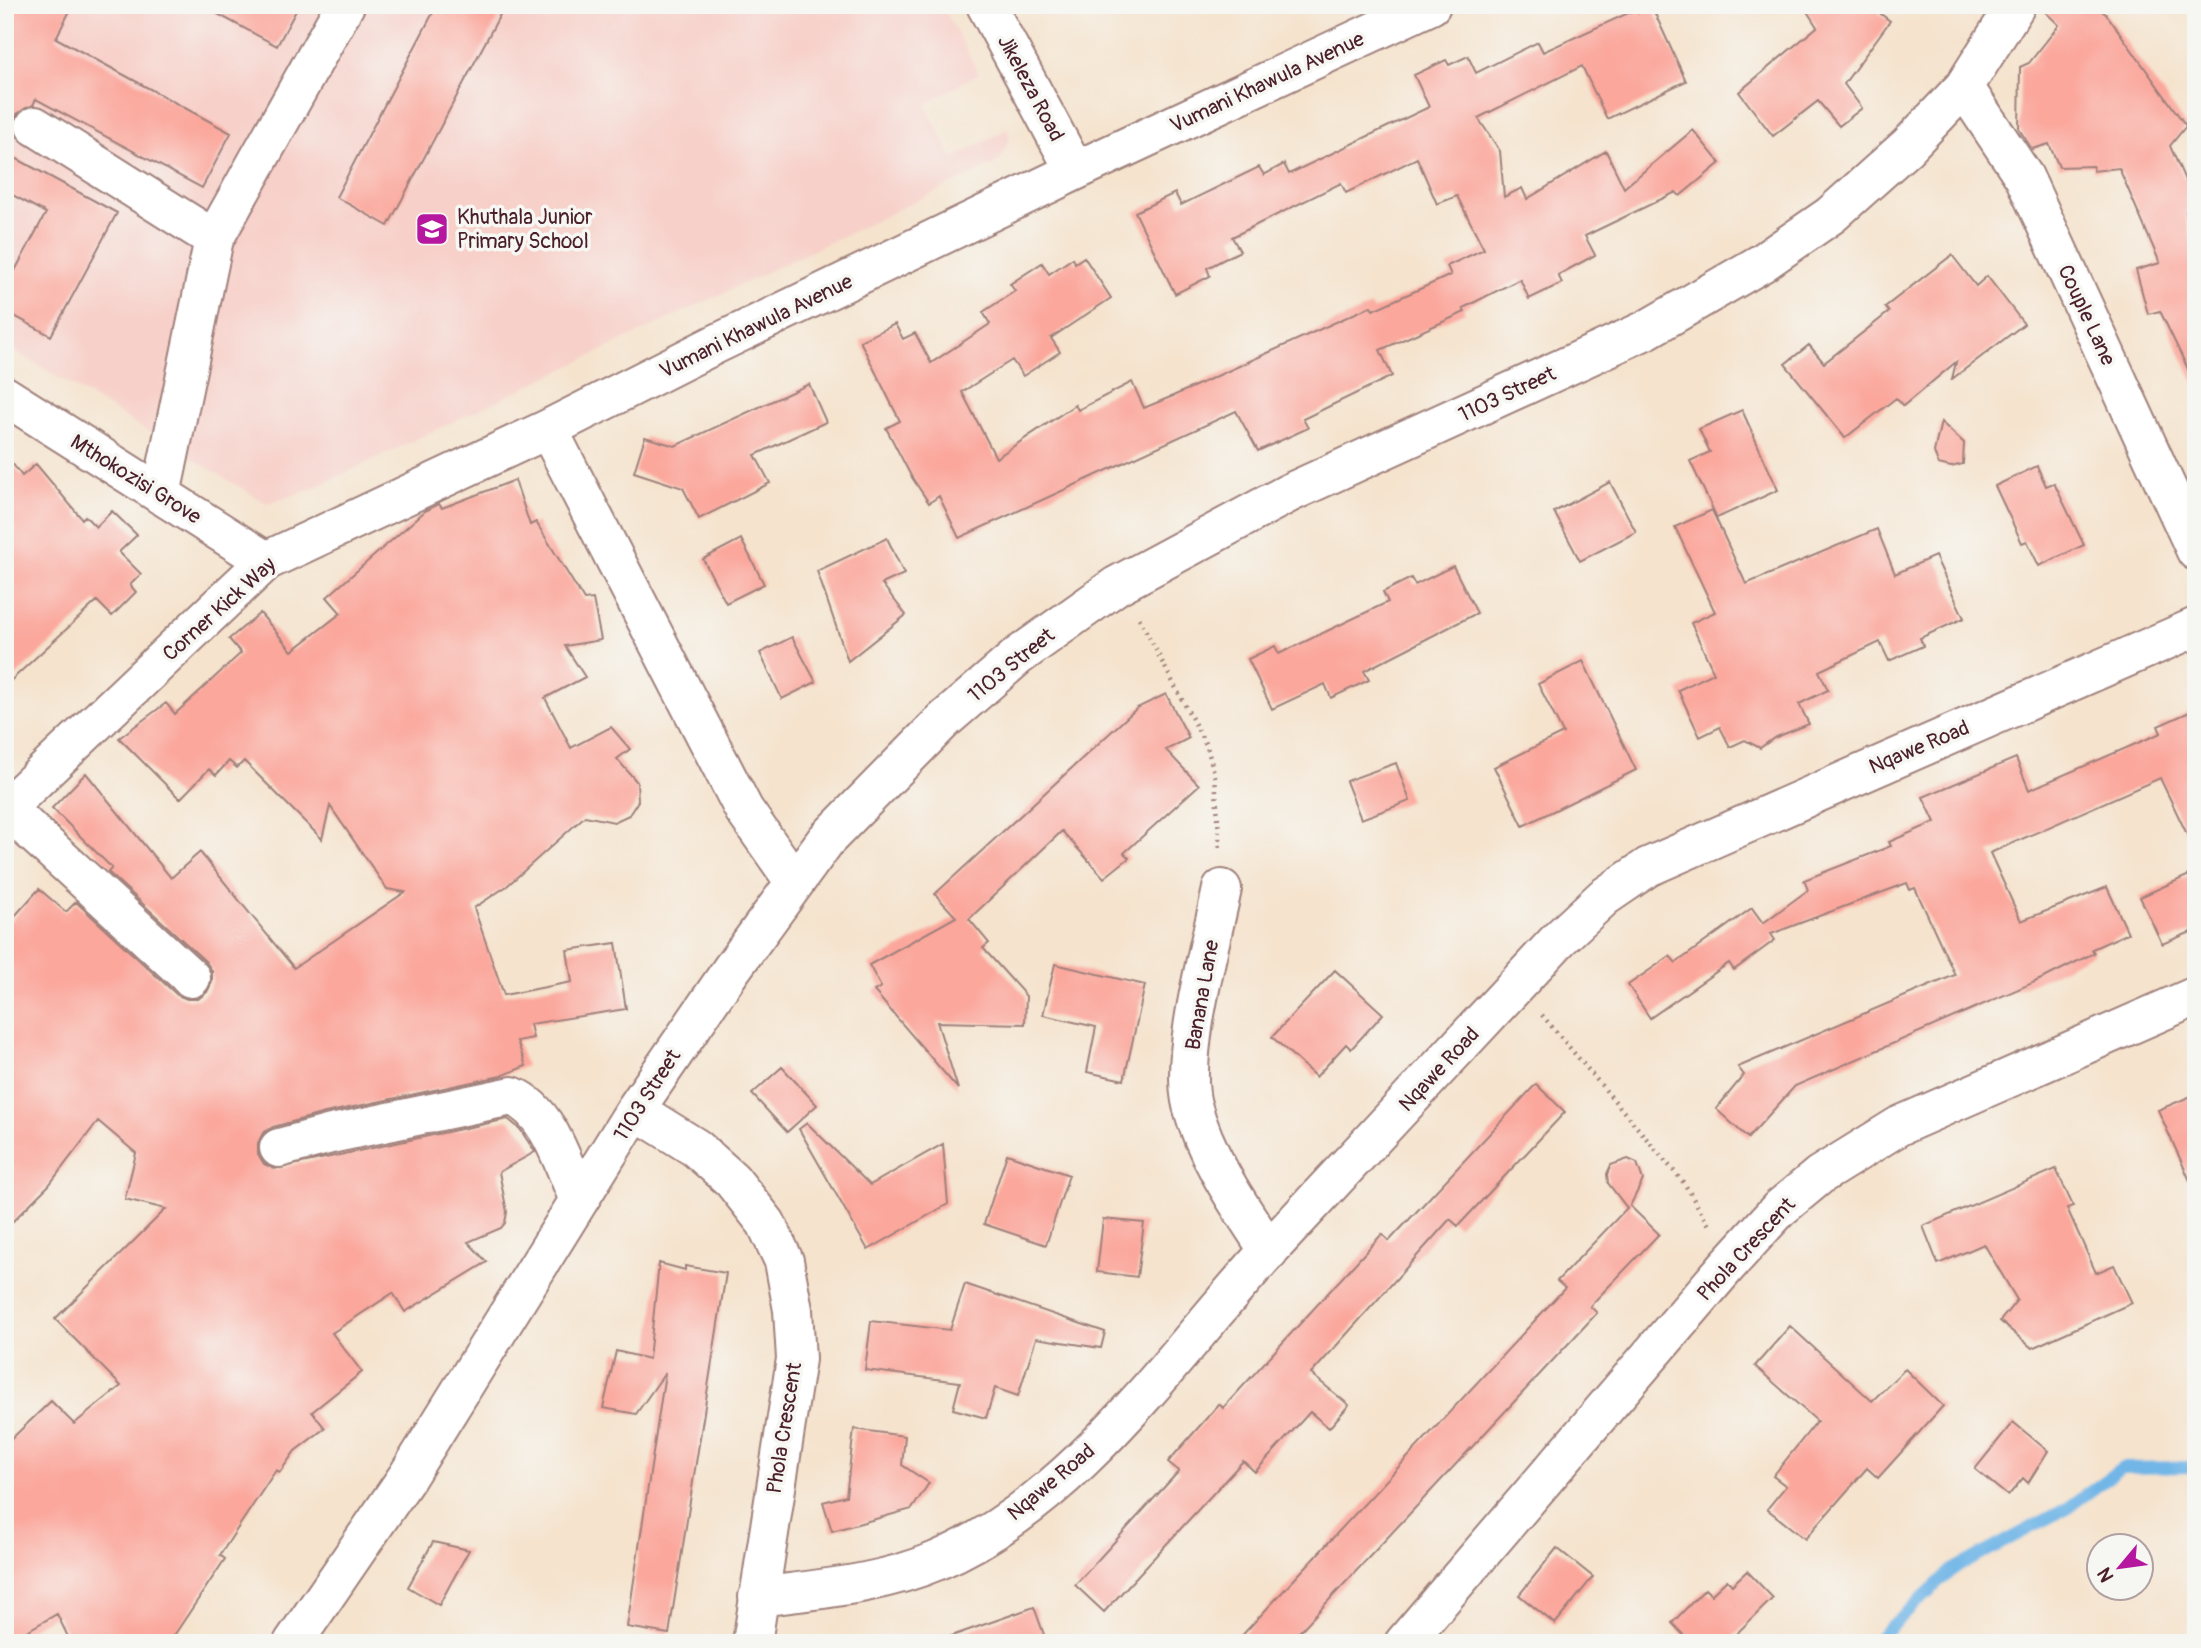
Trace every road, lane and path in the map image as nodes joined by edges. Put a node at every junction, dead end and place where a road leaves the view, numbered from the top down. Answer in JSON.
{"nodes":[{"id":1,"x":345,"y":5,"type":"edge"},
{"id":2,"x":986,"y":5,"type":"edge"},
{"id":3,"x":1431,"y":5,"type":"edge"},
{"id":4,"x":2016,"y":5,"type":"edge"},
{"id":5,"x":1964,"y":87,"type":"junction"},
{"id":6,"x":34,"y":126,"type":"dead end"},
{"id":7,"x":1075,"y":171,"type":"junction"},
{"id":8,"x":214,"y":239,"type":"junction"},
{"id":9,"x":5,"y":396,"type":"edge"},
{"id":10,"x":548,"y":429,"type":"junction"},
{"id":11,"x":161,"y":495,"type":"junction"},
{"id":12,"x":2196,"y":551,"type":"edge"},
{"id":13,"x":266,"y":561,"type":"junction"},
{"id":14,"x":1116,"y":586,"type":"junction"},
{"id":15,"x":2196,"y":627,"type":"edge"},
{"id":16,"x":6,"y":809,"type":"edge"},
{"id":17,"x":794,"y":881,"type":"junction"},
{"id":18,"x":1223,"y":889,"type":"joint"},
{"id":19,"x":191,"y":978,"type":"dead end"},
{"id":20,"x":1516,"y":985,"type":"junction"},
{"id":21,"x":2196,"y":996,"type":"edge"},
{"id":22,"x":635,"y":1110,"type":"junction"},
{"id":23,"x":279,"y":1148,"type":"dead end"},
{"id":24,"x":579,"y":1200,"type":"junction"},
{"id":25,"x":1269,"y":1251,"type":"junction"},
{"id":26,"x":1726,"y":1267,"type":"junction"},
{"id":27,"x":758,"y":1597,"type":"junction"},
{"id":28,"x":293,"y":1643,"type":"edge"},
{"id":29,"x":751,"y":1643,"type":"edge"},
{"id":30,"x":1404,"y":1643,"type":"edge"}],
"edges":[{"from":1,"to":8,"type":"street"},
{"from":2,"to":7,"type":"street","name":"Jikeleza Road"},
{"from":3,"to":7,"type":"street","name":"Vumani Khawula Avenue"},
{"from":4,"to":5,"type":"street","name":"1103 Street"},
{"from":5,"to":12,"type":"street","name":"Couple Lane"},
{"from":5,"to":14,"type":"street","name":"1103 Street"},
{"from":6,"to":8,"type":"street"},
{"from":7,"to":10,"type":"street","name":"Vumani Khawula Avenue"},
{"from":8,"to":11,"type":"street"},
{"from":9,"to":11,"type":"street","name":"Mthokozisi Grove"},
{"from":10,"to":13,"type":"street","name":"Corner Kick Way"},
{"from":10,"to":17,"type":"street"},
{"from":11,"to":13,"type":"street","name":"Mthokozisi Grove"},
{"from":13,"to":16,"type":"street","name":"Corner Kick Way"},
{"from":14,"to":17,"type":"street","name":"1103 Street"},
{"from":14,"to":18,"type":"path"},
{"from":15,"to":20,"type":"street","name":"Nqawe Road"},
{"from":16,"to":19,"type":"street"},
{"from":17,"to":22,"type":"street","name":"1103 Street"},
{"from":18,"to":25,"type":"street","name":"Banana Lane"},
{"from":20,"to":25,"type":"street","name":"Nqawe Road"},
{"from":20,"to":26,"type":"path"},
{"from":21,"to":26,"type":"street","name":"Phola Crescent"},
{"from":22,"to":24,"type":"street","name":"1103 Street"},
{"from":22,"to":27,"type":"street","name":"Phola Crescent"},
{"from":23,"to":24,"type":"street"},
{"from":24,"to":28,"type":"street","name":"1103 Street"},
{"from":25,"to":27,"type":"street","name":"Nqawe Road"},
{"from":26,"to":30,"type":"street","name":"Phola Crescent"},
{"from":27,"to":29,"type":"street","name":"Phola Crescent"}]}
